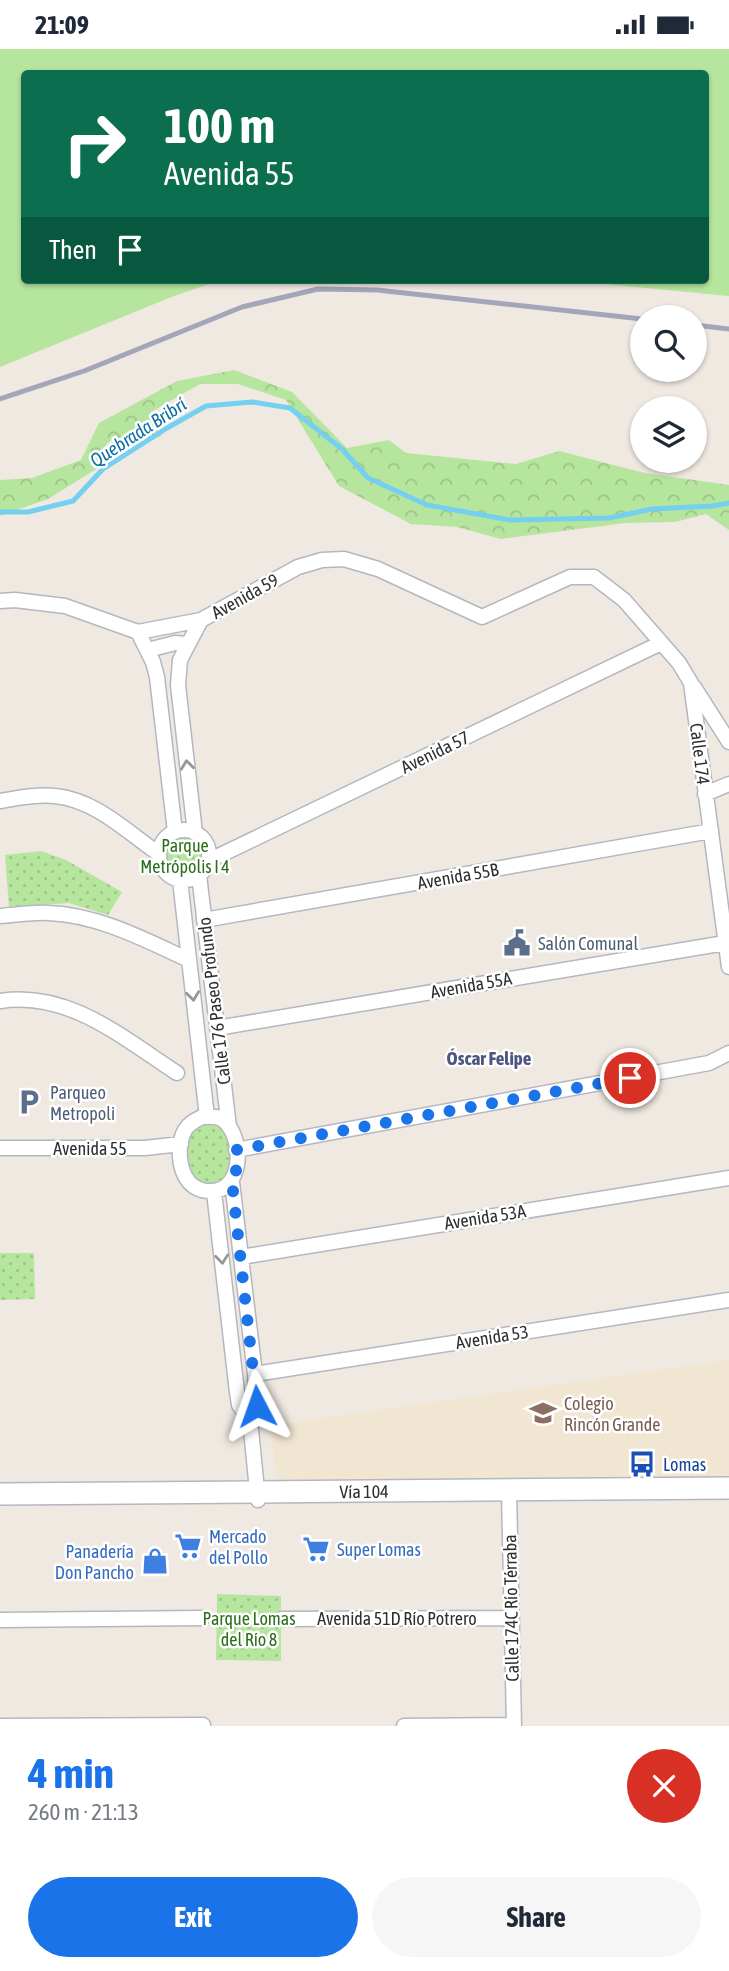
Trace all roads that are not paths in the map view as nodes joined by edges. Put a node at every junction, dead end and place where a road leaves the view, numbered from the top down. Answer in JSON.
{"nodes":[{"id":1,"x":594,"y":577,"type":"joint"},
{"id":2,"x":0,"y":601,"type":"edge"},
{"id":3,"x":201,"y":620,"type":"junction"},
{"id":4,"x":138,"y":632,"type":"junction"},
{"id":5,"x":661,"y":643,"type":"junction"},
{"id":6,"x":187,"y":644,"type":"junction"},
{"id":7,"x":148,"y":650,"type":"junction"},
{"id":8,"x":691,"y":683,"type":"junction"},
{"id":9,"x":729,"y":742,"type":"edge"},
{"id":10,"x":729,"y":784,"type":"edge"},
{"id":11,"x":705,"y":794,"type":"junction"},
{"id":12,"x":0,"y":801,"type":"edge"},
{"id":13,"x":711,"y":831,"type":"junction"},
{"id":14,"x":175,"y":832,"type":"junction"},
{"id":15,"x":195,"y":833,"type":"junction"},
{"id":16,"x":159,"y":854,"type":"junction"},
{"id":17,"x":208,"y":861,"type":"junction"},
{"id":18,"x":199,"y":875,"type":"junction"},
{"id":19,"x":180,"y":880,"type":"junction"},
{"id":20,"x":0,"y":916,"type":"edge"},
{"id":21,"x":204,"y":920,"type":"junction"},
{"id":22,"x":725,"y":943,"type":"junction"},
{"id":23,"x":189,"y":960,"type":"junction"},
{"id":24,"x":729,"y":967,"type":"edge"},
{"id":25,"x":0,"y":1001,"type":"edge"},
{"id":26,"x":217,"y":1028,"type":"junction"},
{"id":27,"x":729,"y":1053,"type":"edge"},
{"id":28,"x":177,"y":1073,"type":"dead end"},
{"id":29,"x":207,"y":1117,"type":"junction"},
{"id":30,"x":229,"y":1127,"type":"junction"},
{"id":31,"x":181,"y":1144,"type":"junction"},
{"id":32,"x":0,"y":1148,"type":"edge"},
{"id":33,"x":236,"y":1150,"type":"junction"},
{"id":34,"x":729,"y":1178,"type":"edge"},
{"id":35,"x":232,"y":1182,"type":"junction"},
{"id":36,"x":214,"y":1192,"type":"junction"},
{"id":37,"x":241,"y":1257,"type":"junction"},
{"id":38,"x":729,"y":1300,"type":"edge"},
{"id":39,"x":255,"y":1374,"type":"junction"},
{"id":40,"x":250,"y":1420,"type":"junction"},
{"id":41,"x":729,"y":1488,"type":"edge"},
{"id":42,"x":0,"y":1494,"type":"edge"},
{"id":43,"x":509,"y":1494,"type":"junction"},
{"id":44,"x":258,"y":1496,"type":"junction"},
{"id":45,"x":729,"y":1497,"type":"edge"},
{"id":46,"x":0,"y":1503,"type":"edge"},
{"id":47,"x":203,"y":1618,"type":"dead end"},
{"id":48,"x":512,"y":1618,"type":"junction"},
{"id":49,"x":282,"y":1619,"type":"dead end"},
{"id":50,"x":0,"y":1620,"type":"edge"},
{"id":51,"x":203,"y":1725,"type":"edge"},
{"id":52,"x":514,"y":1725,"type":"edge"},
{"id":53,"x":0,"y":1726,"type":"edge"},
{"id":54,"x":404,"y":1726,"type":"edge"}],
"edges":[{"from":1,"to":3,"type":"street","name":"Avenida 59"},
{"from":1,"to":5,"type":"street","name":"Calle 174"},
{"from":2,"to":4,"type":"street"},
{"from":3,"to":4,"type":"street","name":"Avenida 59"},
{"from":3,"to":6,"type":"street"},
{"from":4,"to":7,"type":"street"},
{"from":5,"to":8,"type":"street","name":"Calle 174"},
{"from":5,"to":17,"type":"street","name":"Avenida 57"},
{"from":6,"to":7,"type":"street"},
{"from":15,"to":6,"type":"street","one_way":true},
{"from":7,"to":14,"type":"street"},
{"from":8,"to":9,"type":"street"},
{"from":8,"to":11,"type":"street","name":"Calle 174"},
{"from":10,"to":11,"type":"street"},
{"from":11,"to":13,"type":"street","name":"Calle 174"},
{"from":12,"to":16,"type":"street"},
{"from":13,"to":21,"type":"street","name":"Avenida 55B"},
{"from":13,"to":22,"type":"street","name":"Calle 174"},
{"from":14,"to":15,"type":"street"},
{"from":14,"to":16,"type":"street"},
{"from":15,"to":17,"type":"street"},
{"from":16,"to":19,"type":"street"},
{"from":17,"to":18,"type":"street"},
{"from":18,"to":19,"type":"street"},
{"from":18,"to":21,"type":"street","name":"Calle 176 Paseo Profundo"},
{"from":19,"to":23,"type":"street","name":"Calle 176 Paseo Profundo"},
{"from":20,"to":23,"type":"street"},
{"from":21,"to":26,"type":"street","name":"Calle 176 Paseo Profundo"},
{"from":22,"to":24,"type":"street","name":"Calle 174"},
{"from":22,"to":26,"type":"street","name":"Avenida 55A"},
{"from":23,"to":29,"type":"street","name":"Calle 176 Paseo Profundo","one_way":true},
{"from":25,"to":28,"type":"street"},
{"from":26,"to":30,"type":"street","name":"Calle 176 Paseo Profundo"},
{"from":27,"to":33,"type":"street"},
{"from":29,"to":30,"type":"street"},
{"from":29,"to":31,"type":"street"},
{"from":30,"to":33,"type":"street"},
{"from":31,"to":32,"type":"street","name":"Avenida 55"},
{"from":31,"to":36,"type":"street"},
{"from":33,"to":35,"type":"street"},
{"from":34,"to":37,"type":"street","name":"Avenida 53A"},
{"from":35,"to":36,"type":"street"},
{"from":35,"to":37,"type":"street"},
{"from":36,"to":40,"type":"street","one_way":true},
{"from":37,"to":39,"type":"street"},
{"from":38,"to":39,"type":"street","name":"Avenida 53"},
{"from":39,"to":40,"type":"street"},
{"from":40,"to":44,"type":"street"},
{"from":41,"to":43,"type":"main road","name":"Vía 104"},
{"from":42,"to":44,"type":"main road","name":"Vía 104"},
{"from":43,"to":44,"type":"main road","name":"Vía 104"},
{"from":43,"to":45,"type":"main road","name":"Vía 104"},
{"from":43,"to":48,"type":"street","name":"Calle 174C Río Térraba"},
{"from":44,"to":46,"type":"main road","name":"Vía 104"},
{"from":47,"to":50,"type":"street"},
{"from":48,"to":49,"type":"street","name":"Avenida 51D Río Potrero"},
{"from":48,"to":52,"type":"street","name":"Calle 174C Río Térraba"},
{"from":51,"to":53,"type":"street"},
{"from":52,"to":54,"type":"street"}]}
